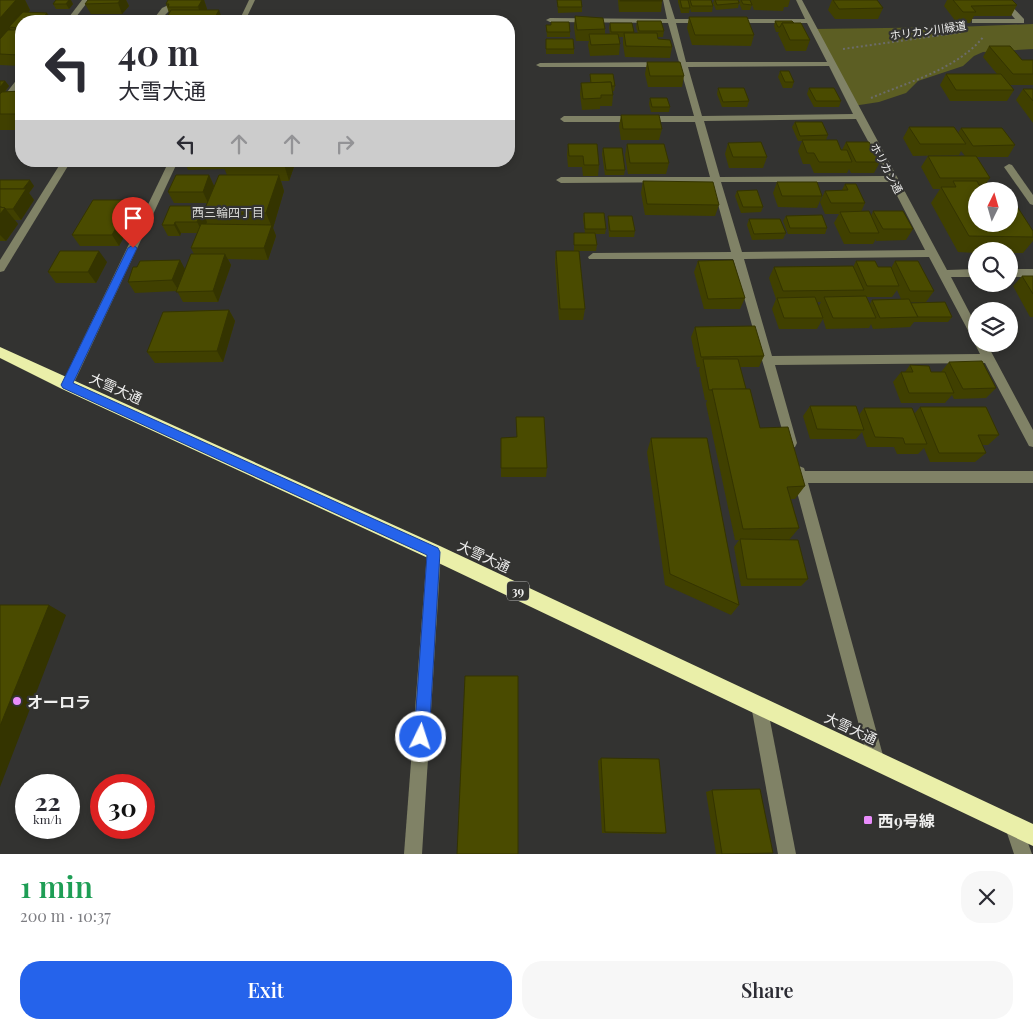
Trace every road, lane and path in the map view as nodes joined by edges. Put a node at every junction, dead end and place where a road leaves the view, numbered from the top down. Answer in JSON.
{"nodes":[{"id":1,"x":86,"y":0,"type":"edge"},
{"id":2,"x":187,"y":0,"type":"edge"},
{"id":3,"x":252,"y":0,"type":"edge"},
{"id":4,"x":666,"y":0,"type":"edge"},
{"id":5,"x":799,"y":0,"type":"edge"},
{"id":6,"x":1002,"y":0,"type":"edge"},
{"id":7,"x":74,"y":15,"type":"edge"},
{"id":8,"x":159,"y":15,"type":"edge"},
{"id":9,"x":245,"y":15,"type":"edge"},
{"id":10,"x":550,"y":20,"type":"edge"},
{"id":11,"x":672,"y":21,"type":"junction"},
{"id":12,"x":712,"y":21,"type":"edge"},
{"id":13,"x":722,"y":21,"type":"edge"},
{"id":14,"x":811,"y":21,"type":"junction"},
{"id":15,"x":976,"y":21,"type":"edge"},
{"id":16,"x":969,"y":31,"type":"dead end"},
{"id":17,"x":987,"y":32,"type":"dead end"},
{"id":18,"x":825,"y":50,"type":"junction"},
{"id":19,"x":682,"y":64,"type":"junction"},
{"id":20,"x":832,"y":64,"type":"junction"},
{"id":21,"x":540,"y":65,"type":"dead end"},
{"id":22,"x":15,"y":88,"type":"edge"},
{"id":23,"x":851,"y":101,"type":"junction"},
{"id":24,"x":0,"y":107,"type":"edge"},
{"id":25,"x":858,"y":116,"type":"junction"},
{"id":26,"x":564,"y":119,"type":"dead end"},
{"id":27,"x":698,"y":119,"type":"junction"},
{"id":28,"x":63,"y":167,"type":"edge"},
{"id":29,"x":171,"y":167,"type":"edge"},
{"id":30,"x":1009,"y":167,"type":"dead end"},
{"id":31,"x":893,"y":179,"type":"junction"},
{"id":32,"x":561,"y":180,"type":"dead end"},
{"id":33,"x":716,"y":180,"type":"junction"},
{"id":34,"x":1033,"y":202,"type":"edge"},
{"id":35,"x":932,"y":253,"type":"junction"},
{"id":36,"x":738,"y":255,"type":"junction"},
{"id":37,"x":593,"y":257,"type":"dead end"},
{"id":38,"x":0,"y":268,"type":"edge"},
{"id":39,"x":968,"y":273,"type":"edge"},
{"id":40,"x":1018,"y":273,"type":"edge"},
{"id":41,"x":1033,"y":273,"type":"edge"},
{"id":42,"x":943,"y":274,"type":"junction"},
{"id":43,"x":968,"y":320,"type":"edge"},
{"id":44,"x":0,"y":352,"type":"edge"},
{"id":45,"x":985,"y":352,"type":"edge"},
{"id":46,"x":988,"y":358,"type":"junction"},
{"id":47,"x":769,"y":361,"type":"junction"},
{"id":48,"x":67,"y":385,"type":"junction"},
{"id":49,"x":1033,"y":442,"type":"edge"},
{"id":50,"x":800,"y":476,"type":"junction"},
{"id":51,"x":1033,"y":478,"type":"edge"},
{"id":52,"x":434,"y":552,"type":"junction"},
{"id":53,"x":759,"y":705,"type":"junction"},
{"id":54,"x":876,"y":759,"type":"junction"},
{"id":55,"x":1014,"y":827,"type":"junction"},
{"id":56,"x":1033,"y":835,"type":"edge"},
{"id":57,"x":413,"y":854,"type":"edge"},
{"id":58,"x":787,"y":854,"type":"edge"},
{"id":59,"x":1023,"y":854,"type":"edge"}],
"edges":[{"from":1,"to":7,"type":"street"},
{"from":2,"to":8,"type":"street"},
{"from":3,"to":9,"type":"street"},
{"from":4,"to":11,"type":"street"},
{"from":5,"to":14,"type":"street","name":"ホリカン通"},
{"from":6,"to":15,"type":"street"},
{"from":10,"to":11,"type":"street"},
{"from":11,"to":12,"type":"street"},
{"from":11,"to":19,"type":"street"},
{"from":13,"to":14,"type":"street"},
{"from":14,"to":18,"type":"street","name":"ホリカン通"},
{"from":16,"to":18,"type":"path","name":"ホリカン川緑道"},
{"from":17,"to":23,"type":"path"},
{"from":18,"to":20,"type":"street","name":"ホリカン通"},
{"from":19,"to":20,"type":"street"},
{"from":19,"to":21,"type":"street"},
{"from":19,"to":27,"type":"street"},
{"from":20,"to":23,"type":"street","name":"ホリカン通"},
{"from":22,"to":24,"type":"street"},
{"from":23,"to":25,"type":"street","name":"ホリカン通"},
{"from":25,"to":27,"type":"street"},
{"from":25,"to":31,"type":"street","name":"ホリカン通"},
{"from":26,"to":27,"type":"street"},
{"from":27,"to":33,"type":"street"},
{"from":28,"to":38,"type":"street"},
{"from":29,"to":48,"type":"street"},
{"from":30,"to":34,"type":"street"},
{"from":31,"to":33,"type":"street"},
{"from":31,"to":35,"type":"street","name":"ホリカン通"},
{"from":32,"to":33,"type":"street"},
{"from":33,"to":36,"type":"street"},
{"from":35,"to":36,"type":"street"},
{"from":35,"to":42,"type":"street","name":"ホリカン通"},
{"from":36,"to":37,"type":"street"},
{"from":36,"to":47,"type":"street"},
{"from":39,"to":42,"type":"street"},
{"from":40,"to":41,"type":"street"},
{"from":42,"to":43,"type":"street","name":"ホリカン通"},
{"from":44,"to":48,"type":"highway","name":"大雪大通","number":"39"},
{"from":45,"to":46,"type":"street"},
{"from":46,"to":47,"type":"street"},
{"from":46,"to":49,"type":"street"},
{"from":47,"to":50,"type":"street"},
{"from":48,"to":52,"type":"highway","name":"大雪大通","number":"39"},
{"from":50,"to":51,"type":"street"},
{"from":50,"to":54,"type":"street"},
{"from":52,"to":53,"type":"highway","name":"大雪大通","number":"39"},
{"from":52,"to":57,"type":"street"},
{"from":53,"to":54,"type":"highway","name":"大雪大通","number":"39"},
{"from":53,"to":58,"type":"street"},
{"from":54,"to":55,"type":"highway","name":"大雪大通","number":"39"},
{"from":55,"to":56,"type":"highway","name":"大雪大通","number":"39"},
{"from":55,"to":59,"type":"street"}]}
